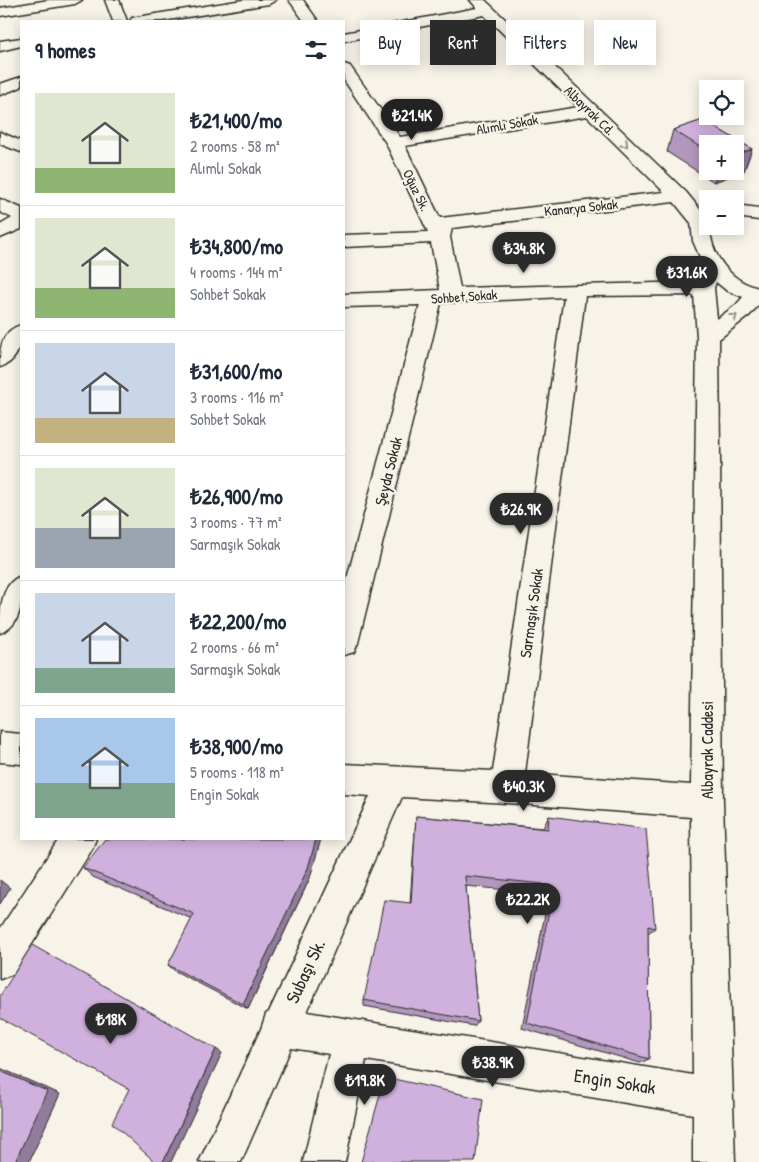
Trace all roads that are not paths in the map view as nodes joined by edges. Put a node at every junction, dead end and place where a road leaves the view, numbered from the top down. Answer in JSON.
{"nodes":[{"id":1,"x":75,"y":0,"type":"edge"},
{"id":2,"x":112,"y":0,"type":"edge"},
{"id":3,"x":269,"y":0,"type":"edge"},
{"id":4,"x":296,"y":0,"type":"edge"},
{"id":5,"x":482,"y":5,"type":"edge"},
{"id":6,"x":0,"y":12,"type":"edge"},
{"id":7,"x":120,"y":20,"type":"edge"},
{"id":8,"x":143,"y":20,"type":"edge"},
{"id":9,"x":309,"y":20,"type":"edge"},
{"id":10,"x":345,"y":37,"type":"edge"},
{"id":11,"x":20,"y":42,"type":"edge"},
{"id":12,"x":0,"y":46,"type":"edge"},
{"id":13,"x":345,"y":70,"type":"edge"},
{"id":14,"x":20,"y":76,"type":"edge"},
{"id":15,"x":0,"y":79,"type":"edge"},
{"id":16,"x":20,"y":82,"type":"edge"},
{"id":17,"x":0,"y":90,"type":"edge"},
{"id":18,"x":590,"y":110,"type":"junction"},
{"id":19,"x":0,"y":137,"type":"edge"},
{"id":20,"x":395,"y":143,"type":"junction"},
{"id":21,"x":20,"y":147,"type":"edge"},
{"id":22,"x":679,"y":196,"type":"junction"},
{"id":23,"x":0,"y":205,"type":"edge"},
{"id":24,"x":744,"y":212,"type":"edge"},
{"id":25,"x":699,"y":214,"type":"edge"},
{"id":26,"x":759,"y":214,"type":"edge"},
{"id":27,"x":13,"y":228,"type":"edge"},
{"id":28,"x":701,"y":235,"type":"edge"},
{"id":29,"x":440,"y":237,"type":"junction"},
{"id":30,"x":345,"y":241,"type":"edge"},
{"id":31,"x":713,"y":265,"type":"junction"},
{"id":32,"x":704,"y":288,"type":"junction"},
{"id":33,"x":575,"y":290,"type":"junction"},
{"id":34,"x":758,"y":294,"type":"edge"},
{"id":35,"x":441,"y":297,"type":"junction"},
{"id":36,"x":345,"y":300,"type":"edge"},
{"id":37,"x":20,"y":333,"type":"edge"},
{"id":38,"x":708,"y":337,"type":"junction"},
{"id":39,"x":0,"y":360,"type":"edge"},
{"id":40,"x":20,"y":589,"type":"edge"},
{"id":41,"x":0,"y":622,"type":"edge"},
{"id":42,"x":345,"y":639,"type":"edge"},
{"id":43,"x":0,"y":747,"type":"edge"},
{"id":44,"x":20,"y":749,"type":"edge"},
{"id":45,"x":345,"y":779,"type":"edge"},
{"id":46,"x":393,"y":782,"type":"junction"},
{"id":47,"x":508,"y":787,"type":"junction"},
{"id":48,"x":707,"y":802,"type":"junction"},
{"id":49,"x":78,"y":840,"type":"edge"},
{"id":50,"x":0,"y":961,"type":"edge"},
{"id":51,"x":279,"y":1027,"type":"junction"},
{"id":52,"x":352,"y":1038,"type":"junction"},
{"id":53,"x":714,"y":1098,"type":"junction"},
{"id":54,"x":220,"y":1162,"type":"edge"},
{"id":55,"x":324,"y":1162,"type":"edge"},
{"id":56,"x":714,"y":1162,"type":"edge"}],
"edges":[{"from":1,"to":6,"type":"street"},
{"from":2,"to":7,"type":"street"},
{"from":3,"to":8,"type":"street"},
{"from":4,"to":9,"type":"street"},
{"from":5,"to":10,"type":"street"},
{"from":5,"to":18,"type":"street","name":"Albayrak Cd."},
{"from":11,"to":12,"type":"street"},
{"from":13,"to":20,"type":"street","name":"Oğuz Sk."},
{"from":14,"to":15,"type":"street"},
{"from":16,"to":17,"type":"street"},
{"from":18,"to":20,"type":"street","name":"Alımlı Sokak"},
{"from":18,"to":22,"type":"street","name":"Albayrak Cd.","one_way":true},
{"from":19,"to":21,"type":"street"},
{"from":20,"to":29,"type":"street","name":"Oğuz Sk."},
{"from":22,"to":25,"type":"street","name":"Albayrak Cd."},
{"from":22,"to":29,"type":"street","name":"Kanarya Sokak"},
{"from":23,"to":27,"type":"street"},
{"from":24,"to":26,"type":"street"},
{"from":28,"to":31,"type":"street"},
{"from":29,"to":30,"type":"street"},
{"from":29,"to":35,"type":"street","name":"Oğuz Sk."},
{"from":31,"to":32,"type":"street"},
{"from":31,"to":34,"type":"street"},
{"from":32,"to":33,"type":"street","name":"Sohbet Sokak"},
{"from":32,"to":38,"type":"street","name":"Albayrak Caddesi"},
{"from":33,"to":35,"type":"street","name":"Sohbet Sokak"},
{"from":33,"to":47,"type":"street","name":"Sarmaşık Sokak"},
{"from":38,"to":34,"type":"street","one_way":true},
{"from":35,"to":36,"type":"street","name":"Sohbet Sokak"},
{"from":35,"to":42,"type":"street","name":"Şeyda Sokak"},
{"from":37,"to":39,"type":"street"},
{"from":38,"to":48,"type":"street","name":"Albayrak Caddesi"},
{"from":40,"to":41,"type":"street"},
{"from":43,"to":44,"type":"street"},
{"from":45,"to":46,"type":"street"},
{"from":46,"to":47,"type":"street"},
{"from":46,"to":51,"type":"street","name":"Subaşı Sk."},
{"from":47,"to":48,"type":"street"},
{"from":48,"to":53,"type":"street","name":"Albayrak Caddesi"},
{"from":49,"to":50,"type":"street"},
{"from":51,"to":52,"type":"street","name":"Engin Sokak"},
{"from":51,"to":54,"type":"street","name":"Subaşı Sk."},
{"from":52,"to":53,"type":"street","name":"Engin Sokak"},
{"from":52,"to":55,"type":"street"},
{"from":53,"to":56,"type":"street","name":"Albayrak Caddesi"}]}
